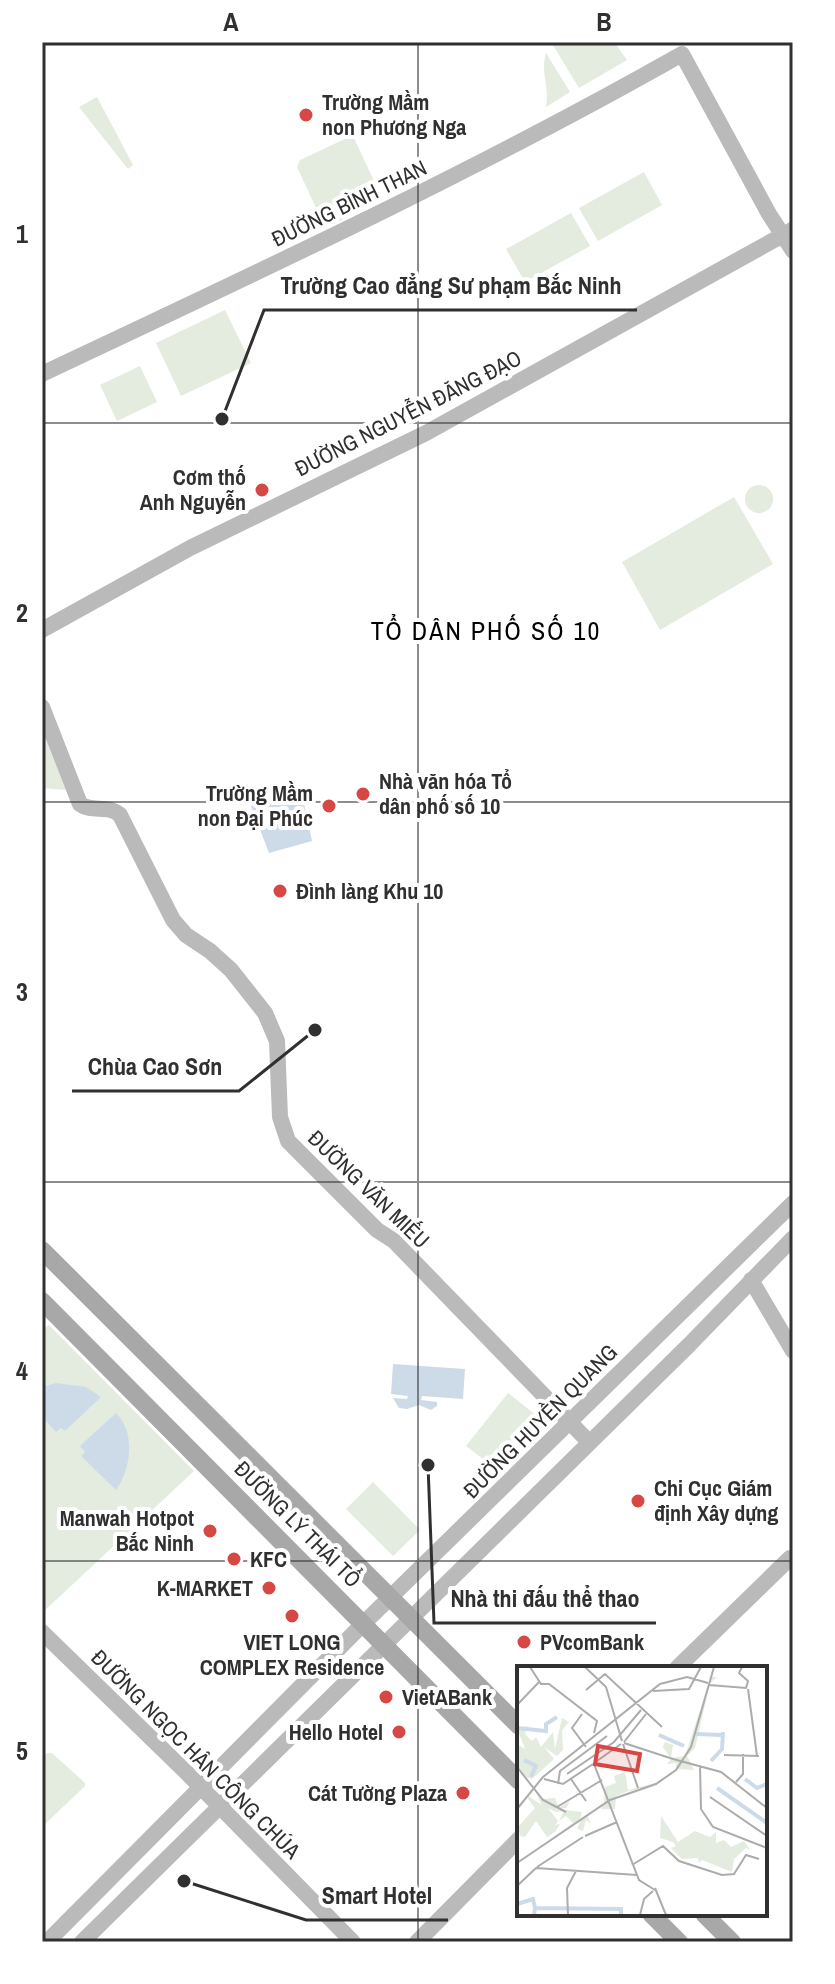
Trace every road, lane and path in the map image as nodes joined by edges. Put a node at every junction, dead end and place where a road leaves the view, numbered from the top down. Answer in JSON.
{"nodes":[{"id":1,"x":788,"y":232,"type":"edge"},
{"id":2,"x":793,"y":251,"type":"edge"},
{"id":3,"x":42,"y":374,"type":"edge"},
{"id":4,"x":42,"y":630,"type":"edge"},
{"id":5,"x":42,"y":707,"type":"edge"},
{"id":6,"x":793,"y":1203,"type":"edge"},
{"id":7,"x":793,"y":1238,"type":"edge"},
{"id":8,"x":42,"y":1250,"type":"edge"},
{"id":9,"x":740,"y":1256,"type":"junction"},
{"id":10,"x":755,"y":1276,"type":"junction"},
{"id":11,"x":42,"y":1301,"type":"edge"},
{"id":12,"x":670,"y":1323,"type":"junction"},
{"id":13,"x":689,"y":1345,"type":"junction"},
{"id":14,"x":793,"y":1351,"type":"edge"},
{"id":15,"x":570,"y":1423,"type":"junction"},
{"id":16,"x":589,"y":1442,"type":"junction"},
{"id":17,"x":484,"y":1507,"type":"junction"},
{"id":18,"x":503,"y":1527,"type":"junction"},
{"id":19,"x":790,"y":1558,"type":"dead end"},
{"id":20,"x":391,"y":1597,"type":"junction"},
{"id":21,"x":411,"y":1617,"type":"junction"},
{"id":22,"x":362,"y":1625,"type":"junction"},
{"id":23,"x":42,"y":1632,"type":"edge"},
{"id":24,"x":382,"y":1645,"type":"junction"},
{"id":25,"x":679,"y":1666,"type":"edge"},
{"id":26,"x":282,"y":1708,"type":"junction"},
{"id":27,"x":517,"y":1724,"type":"edge"},
{"id":28,"x":299,"y":1727,"type":"junction"},
{"id":29,"x":517,"y":1779,"type":"edge"},
{"id":30,"x":200,"y":1787,"type":"junction"},
{"id":31,"x":218,"y":1807,"type":"junction"},
{"id":32,"x":517,"y":1841,"type":"edge"},
{"id":33,"x":653,"y":1916,"type":"edge"},
{"id":34,"x":706,"y":1916,"type":"edge"},
{"id":35,"x":47,"y":1942,"type":"edge"},
{"id":36,"x":82,"y":1942,"type":"edge"},
{"id":37,"x":353,"y":1942,"type":"edge"},
{"id":38,"x":417,"y":1942,"type":"edge"},
{"id":39,"x":679,"y":1942,"type":"edge"},
{"id":40,"x":732,"y":1942,"type":"edge"}],
"edges":[{"from":1,"to":2,"type":"street","name":"ĐƯỜNG BÌNH THAN"},
{"from":1,"to":3,"type":"street","name":"ĐƯỜNG BÌNH THAN"},
{"from":1,"to":4,"type":"street","name":"ĐƯỜNG NGUYỄN ĐĂNG ĐẠO"},
{"from":5,"to":15,"type":"street","name":"ĐƯỜNG VĂN MIẾU"},
{"from":6,"to":9,"type":"street","name":"ĐƯỜNG HUYỀN QUANG"},
{"from":7,"to":10,"type":"street"},
{"from":8,"to":20,"type":"main road","name":"ĐƯỜNG LÝ THÁI TỔ"},
{"from":9,"to":10,"type":"street"},
{"from":9,"to":12,"type":"street","name":"ĐƯỜNG HUYỀN QUANG"},
{"from":10,"to":13,"type":"street"},
{"from":10,"to":14,"type":"street"},
{"from":11,"to":22,"type":"main road","name":"ĐƯỜNG LÝ THÁI TỔ"},
{"from":12,"to":13,"type":"street"},
{"from":12,"to":15,"type":"street","name":"ĐƯỜNG HUYỀN QUANG"},
{"from":13,"to":16,"type":"street"},
{"from":15,"to":16,"type":"street","name":"ĐƯỜNG VĂN MIẾU"},
{"from":15,"to":17,"type":"street","name":"ĐƯỜNG HUYỀN QUANG"},
{"from":16,"to":18,"type":"street"},
{"from":17,"to":18,"type":"street"},
{"from":17,"to":20,"type":"street","name":"ĐƯỜNG HUYỀN QUANG"},
{"from":18,"to":21,"type":"street"},
{"from":19,"to":25,"type":"street"},
{"from":20,"to":21,"type":"main road","name":"ĐƯỜNG LÝ THÁI TỔ"},
{"from":20,"to":22,"type":"street","name":"ĐƯỜNG HUYỀN QUANG"},
{"from":21,"to":24,"type":"street"},
{"from":21,"to":27,"type":"main road","name":"ĐƯỜNG LÝ THÁI TỔ"},
{"from":22,"to":24,"type":"main road","name":"ĐƯỜNG LÝ THÁI TỔ"},
{"from":22,"to":26,"type":"street","name":"ĐƯỜNG HUYỀN QUANG"},
{"from":23,"to":30,"type":"street","name":"ĐƯỜNG NGỌC HÂN CÔNG CHÚA"},
{"from":24,"to":28,"type":"street"},
{"from":24,"to":29,"type":"main road","name":"ĐƯỜNG LÝ THÁI TỔ"},
{"from":26,"to":28,"type":"street"},
{"from":26,"to":30,"type":"street","name":"ĐƯỜNG HUYỀN QUANG"},
{"from":28,"to":31,"type":"street"},
{"from":30,"to":31,"type":"street","name":"ĐƯỜNG NGỌC HÂN CÔNG CHÚA"},
{"from":30,"to":35,"type":"street","name":"ĐƯỜNG HUYỀN QUANG"},
{"from":31,"to":36,"type":"street"},
{"from":31,"to":37,"type":"street","name":"ĐƯỜNG NGỌC HÂN CÔNG CHÚA"},
{"from":32,"to":38,"type":"street"},
{"from":33,"to":39,"type":"main road"},
{"from":34,"to":40,"type":"main road"}]}
